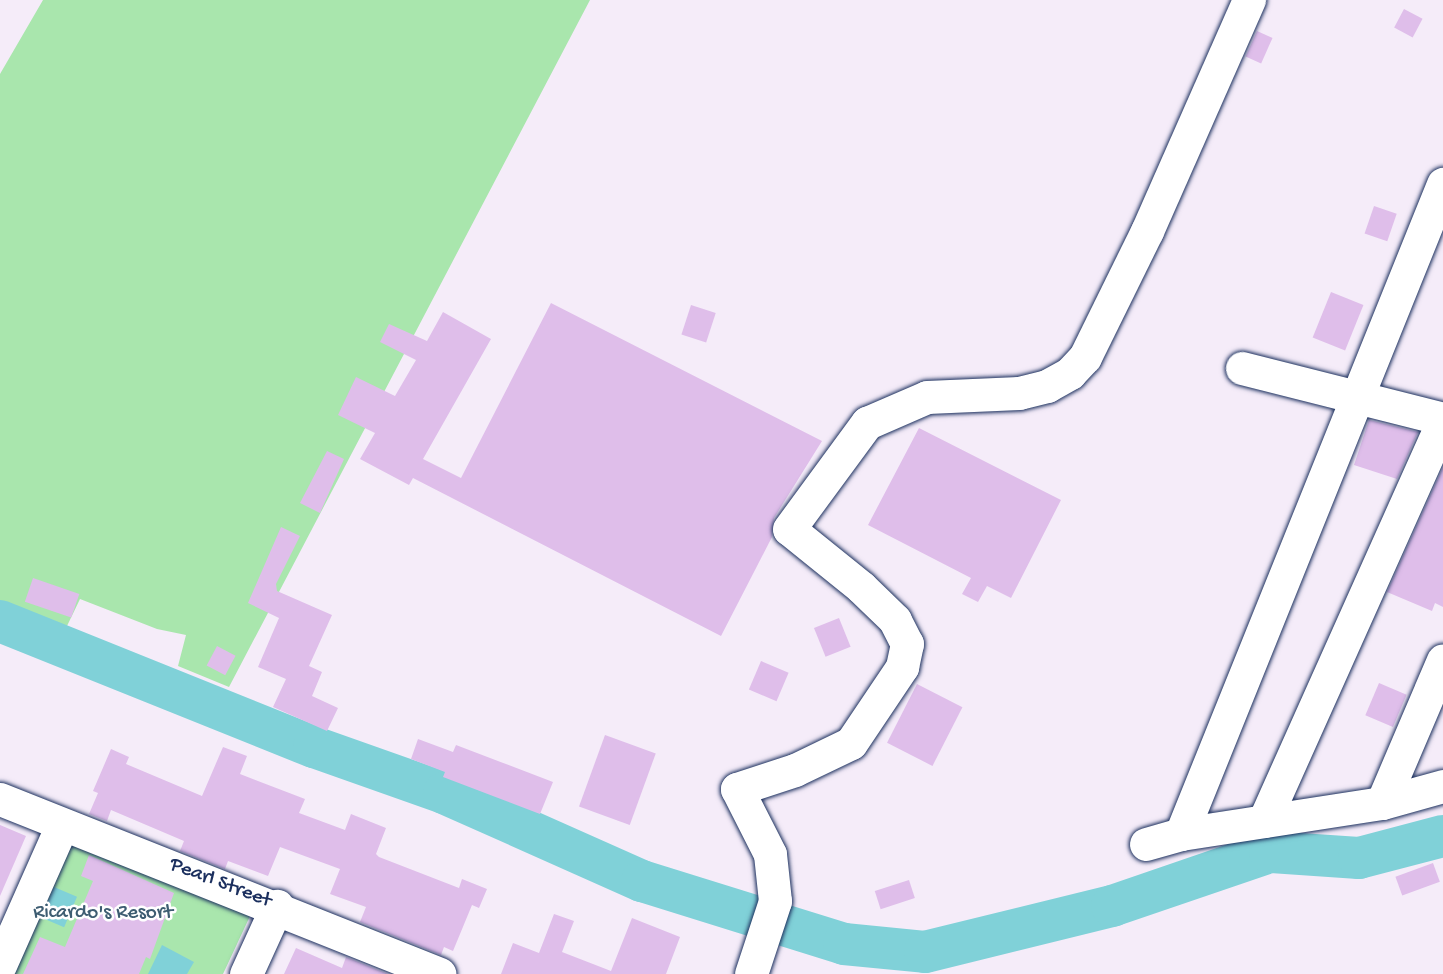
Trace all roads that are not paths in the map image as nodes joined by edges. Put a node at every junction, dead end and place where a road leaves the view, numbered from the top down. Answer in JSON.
{"nodes":[{"id":1,"x":1249,"y":0,"type":"edge"},
{"id":2,"x":1443,"y":184,"type":"edge"},
{"id":3,"x":1242,"y":368,"type":"dead end"},
{"id":4,"x":1357,"y":398,"type":"junction"},
{"id":5,"x":1443,"y":420,"type":"edge"},
{"id":6,"x":1443,"y":660,"type":"edge"},
{"id":7,"x":1443,"y":786,"type":"edge"},
{"id":8,"x":0,"y":799,"type":"edge"},
{"id":9,"x":1382,"y":803,"type":"junction"},
{"id":10,"x":1264,"y":821,"type":"junction"},
{"id":11,"x":62,"y":825,"type":"junction"},
{"id":12,"x":1181,"y":834,"type":"junction"},
{"id":13,"x":1146,"y":844,"type":"dead end"},
{"id":14,"x":277,"y":906,"type":"junction"},
{"id":15,"x":0,"y":965,"type":"edge"},
{"id":16,"x":752,"y":972,"type":"edge"},
{"id":17,"x":246,"y":974,"type":"edge"},
{"id":18,"x":439,"y":974,"type":"edge"}],
"edges":[{"from":1,"to":16,"type":"street"},
{"from":2,"to":4,"type":"street"},
{"from":3,"to":4,"type":"street"},
{"from":4,"to":5,"type":"street"},
{"from":4,"to":12,"type":"street"},
{"from":5,"to":10,"type":"street"},
{"from":6,"to":9,"type":"street"},
{"from":7,"to":9,"type":"street"},
{"from":8,"to":11,"type":"street","name":"Pearl Street"},
{"from":9,"to":10,"type":"street"},
{"from":10,"to":12,"type":"street"},
{"from":11,"to":14,"type":"street","name":"Pearl Street"},
{"from":11,"to":15,"type":"street"},
{"from":12,"to":13,"type":"street"},
{"from":14,"to":17,"type":"street"},
{"from":14,"to":18,"type":"street","name":"Pearl Street"}]}
